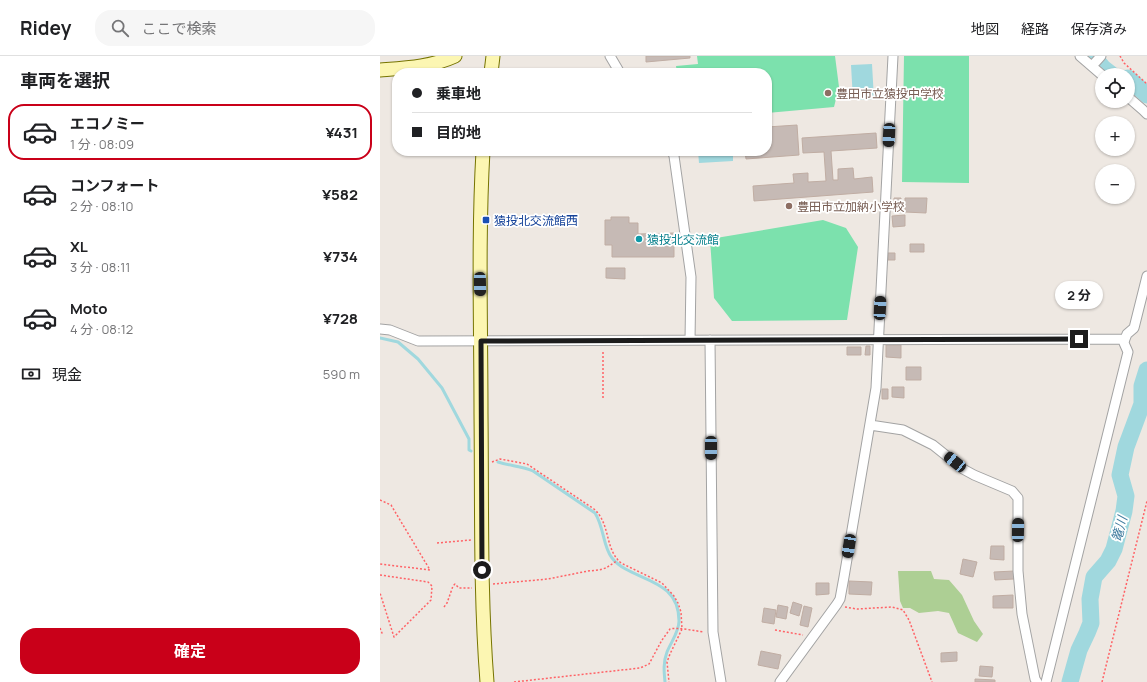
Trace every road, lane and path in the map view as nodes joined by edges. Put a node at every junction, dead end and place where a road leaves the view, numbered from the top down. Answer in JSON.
{"nodes":[{"id":1,"x":455,"y":56,"type":"edge"},
{"id":2,"x":492,"y":56,"type":"edge"},
{"id":3,"x":610,"y":56,"type":"edge"},
{"id":4,"x":893,"y":56,"type":"edge"},
{"id":5,"x":1080,"y":56,"type":"edge"},
{"id":6,"x":1101,"y":56,"type":"edge"},
{"id":7,"x":1120,"y":56,"type":"edge"},
{"id":8,"x":1093,"y":64,"type":"junction"},
{"id":9,"x":403,"y":68,"type":"edge"},
{"id":10,"x":491,"y":68,"type":"edge"},
{"id":11,"x":617,"y":68,"type":"edge"},
{"id":12,"x":1096,"y":68,"type":"edge"},
{"id":13,"x":392,"y":69,"type":"edge"},
{"id":14,"x":380,"y":70,"type":"edge"},
{"id":15,"x":1147,"y":84,"type":"edge"},
{"id":16,"x":1135,"y":103,"type":"edge"},
{"id":17,"x":1147,"y":114,"type":"edge"},
{"id":18,"x":483,"y":156,"type":"edge"},
{"id":19,"x":673,"y":156,"type":"edge"},
{"id":20,"x":1147,"y":276,"type":"edge"},
{"id":21,"x":380,"y":329,"type":"edge"},
{"id":22,"x":1125,"y":339,"type":"junction"},
{"id":23,"x":603,"y":340,"type":"junction"},
{"id":24,"x":690,"y":340,"type":"junction"},
{"id":25,"x":710,"y":340,"type":"junction"},
{"id":26,"x":879,"y":340,"type":"junction"},
{"id":27,"x":481,"y":341,"type":"junction"},
{"id":28,"x":603,"y":398,"type":"dead end"},
{"id":29,"x":870,"y":424,"type":"junction"},
{"id":30,"x":482,"y":464,"type":"junction"},
{"id":31,"x":380,"y":500,"type":"edge"},
{"id":32,"x":1147,"y":501,"type":"edge"},
{"id":33,"x":482,"y":541,"type":"junction"},
{"id":34,"x":437,"y":543,"type":"dead end"},
{"id":35,"x":618,"y":560,"type":"junction"},
{"id":36,"x":380,"y":564,"type":"edge"},
{"id":37,"x":380,"y":575,"type":"edge"},
{"id":38,"x":483,"y":586,"type":"junction"},
{"id":39,"x":380,"y":593,"type":"edge"},
{"id":40,"x":838,"y":604,"type":"junction"},
{"id":41,"x":444,"y":607,"type":"dead end"},
{"id":42,"x":380,"y":628,"type":"edge"},
{"id":43,"x":682,"y":629,"type":"junction"},
{"id":44,"x":775,"y":630,"type":"dead end"},
{"id":45,"x":713,"y":632,"type":"junction"},
{"id":46,"x":380,"y":633,"type":"edge"},
{"id":47,"x":813,"y":637,"type":"junction"},
{"id":48,"x":487,"y":682,"type":"edge"},
{"id":49,"x":514,"y":682,"type":"edge"},
{"id":50,"x":668,"y":682,"type":"edge"},
{"id":51,"x":721,"y":682,"type":"edge"},
{"id":52,"x":780,"y":682,"type":"edge"},
{"id":53,"x":932,"y":682,"type":"edge"},
{"id":54,"x":1037,"y":682,"type":"edge"},
{"id":55,"x":1046,"y":682,"type":"edge"},
{"id":56,"x":1102,"y":682,"type":"edge"}],
"edges":[{"from":1,"to":9,"type":"street"},
{"from":2,"to":10,"type":"street"},
{"from":3,"to":11,"type":"street"},
{"from":4,"to":26,"type":"street"},
{"from":5,"to":8,"type":"street"},
{"from":6,"to":8,"type":"street"},
{"from":7,"to":15,"type":"path"},
{"from":8,"to":12,"type":"street"},
{"from":13,"to":14,"type":"street"},
{"from":16,"to":17,"type":"street"},
{"from":18,"to":27,"type":"street"},
{"from":19,"to":24,"type":"street"},
{"from":20,"to":22,"type":"street"},
{"from":21,"to":27,"type":"street"},
{"from":22,"to":26,"type":"street"},
{"from":22,"to":55,"type":"street"},
{"from":23,"to":24,"type":"street"},
{"from":23,"to":27,"type":"street"},
{"from":23,"to":28,"type":"path"},
{"from":24,"to":25,"type":"street"},
{"from":25,"to":26,"type":"street"},
{"from":25,"to":45,"type":"street"},
{"from":26,"to":29,"type":"street"},
{"from":27,"to":30,"type":"street"},
{"from":29,"to":40,"type":"street"},
{"from":29,"to":54,"type":"street"},
{"from":30,"to":33,"type":"street"},
{"from":30,"to":35,"type":"path"},
{"from":31,"to":36,"type":"path"},
{"from":32,"to":56,"type":"path"},
{"from":33,"to":34,"type":"path"},
{"from":33,"to":38,"type":"street"},
{"from":35,"to":38,"type":"path"},
{"from":35,"to":43,"type":"path"},
{"from":37,"to":39,"type":"path"},
{"from":38,"to":41,"type":"path"},
{"from":38,"to":48,"type":"street"},
{"from":40,"to":47,"type":"street"},
{"from":40,"to":53,"type":"path"},
{"from":42,"to":46,"type":"path"},
{"from":43,"to":45,"type":"path"},
{"from":43,"to":49,"type":"path"},
{"from":43,"to":50,"type":"path"},
{"from":44,"to":47,"type":"path"},
{"from":45,"to":51,"type":"street"},
{"from":47,"to":52,"type":"street"}]}
